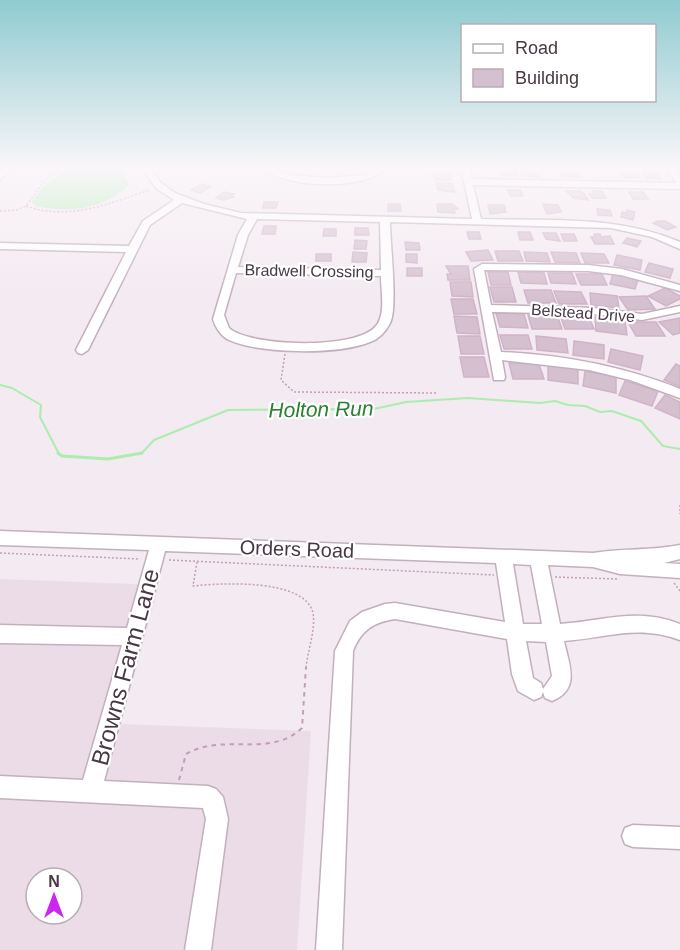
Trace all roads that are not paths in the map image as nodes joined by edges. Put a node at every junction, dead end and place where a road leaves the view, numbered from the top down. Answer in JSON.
{"nodes":[{"id":1,"x":161,"y":211,"type":"edge"},
{"id":2,"x":223,"y":211,"type":"edge"},
{"id":3,"x":475,"y":211,"type":"edge"},
{"id":4,"x":253,"y":217,"type":"junction"},
{"id":5,"x":385,"y":220,"type":"junction"},
{"id":6,"x":477,"y":222,"type":"junction"},
{"id":7,"x":677,"y":242,"type":"edge"},
{"id":8,"x":0,"y":246,"type":"edge"},
{"id":9,"x":132,"y":249,"type":"junction"},
{"id":10,"x":232,"y":270,"type":"junction"},
{"id":11,"x":387,"y":273,"type":"junction"},
{"id":12,"x":680,"y":288,"type":"edge"},
{"id":13,"x":486,"y":308,"type":"junction"},
{"id":14,"x":680,"y":309,"type":"edge"},
{"id":15,"x":82,"y":350,"type":"dead end"},
{"id":16,"x":495,"y":356,"type":"junction"},
{"id":17,"x":499,"y":377,"type":"dead end"},
{"id":18,"x":680,"y":394,"type":"edge"},
{"id":19,"x":0,"y":538,"type":"edge"},
{"id":20,"x":157,"y":552,"type":"junction"},
{"id":21,"x":680,"y":552,"type":"edge"},
{"id":22,"x":594,"y":560,"type":"junction"},
{"id":23,"x":505,"y":566,"type":"junction"},
{"id":24,"x":540,"y":567,"type":"junction"},
{"id":25,"x":676,"y":570,"type":"edge"},
{"id":26,"x":515,"y":631,"type":"junction"},
{"id":27,"x":680,"y":632,"type":"edge"},
{"id":28,"x":554,"y":633,"type":"junction"},
{"id":29,"x":0,"y":634,"type":"edge"},
{"id":30,"x":132,"y":637,"type":"junction"},
{"id":31,"x":0,"y":787,"type":"edge"},
{"id":32,"x":91,"y":790,"type":"junction"},
{"id":33,"x":633,"y":836,"type":"dead end"},
{"id":34,"x":680,"y":838,"type":"edge"},
{"id":35,"x":198,"y":950,"type":"edge"},
{"id":36,"x":329,"y":950,"type":"edge"}],
"edges":[{"from":1,"to":9,"type":"street"},
{"from":2,"to":4,"type":"street"},
{"from":3,"to":6,"type":"street"},
{"from":4,"to":5,"type":"street"},
{"from":4,"to":10,"type":"street"},
{"from":5,"to":6,"type":"street"},
{"from":5,"to":11,"type":"street"},
{"from":6,"to":7,"type":"street"},
{"from":8,"to":9,"type":"street"},
{"from":9,"to":15,"type":"street"},
{"from":10,"to":11,"type":"street","name":"Bradwell Crossing"},
{"from":10,"to":11,"type":"street"},
{"from":12,"to":13,"type":"street"},
{"from":13,"to":14,"type":"street","name":"Belstead Drive"},
{"from":13,"to":16,"type":"street"},
{"from":16,"to":17,"type":"street"},
{"from":16,"to":18,"type":"street"},
{"from":19,"to":20,"type":"street","name":"Orders Road"},
{"from":20,"to":23,"type":"street","name":"Orders Road"},
{"from":20,"to":30,"type":"street","name":"Browns Farm Lane"},
{"from":21,"to":22,"type":"street","name":"Orders Road"},
{"from":22,"to":24,"type":"street","name":"Orders Road"},
{"from":22,"to":25,"type":"street","name":"Orders Road"},
{"from":23,"to":24,"type":"street","name":"Orders Road"},
{"from":23,"to":26,"type":"street"},
{"from":24,"to":28,"type":"street"},
{"from":26,"to":28,"type":"street"},
{"from":26,"to":28,"type":"street"},
{"from":26,"to":36,"type":"street"},
{"from":27,"to":28,"type":"street"},
{"from":29,"to":30,"type":"street"},
{"from":30,"to":32,"type":"street","name":"Browns Farm Lane"},
{"from":31,"to":32,"type":"street"},
{"from":32,"to":35,"type":"street"},
{"from":33,"to":34,"type":"street"}]}
